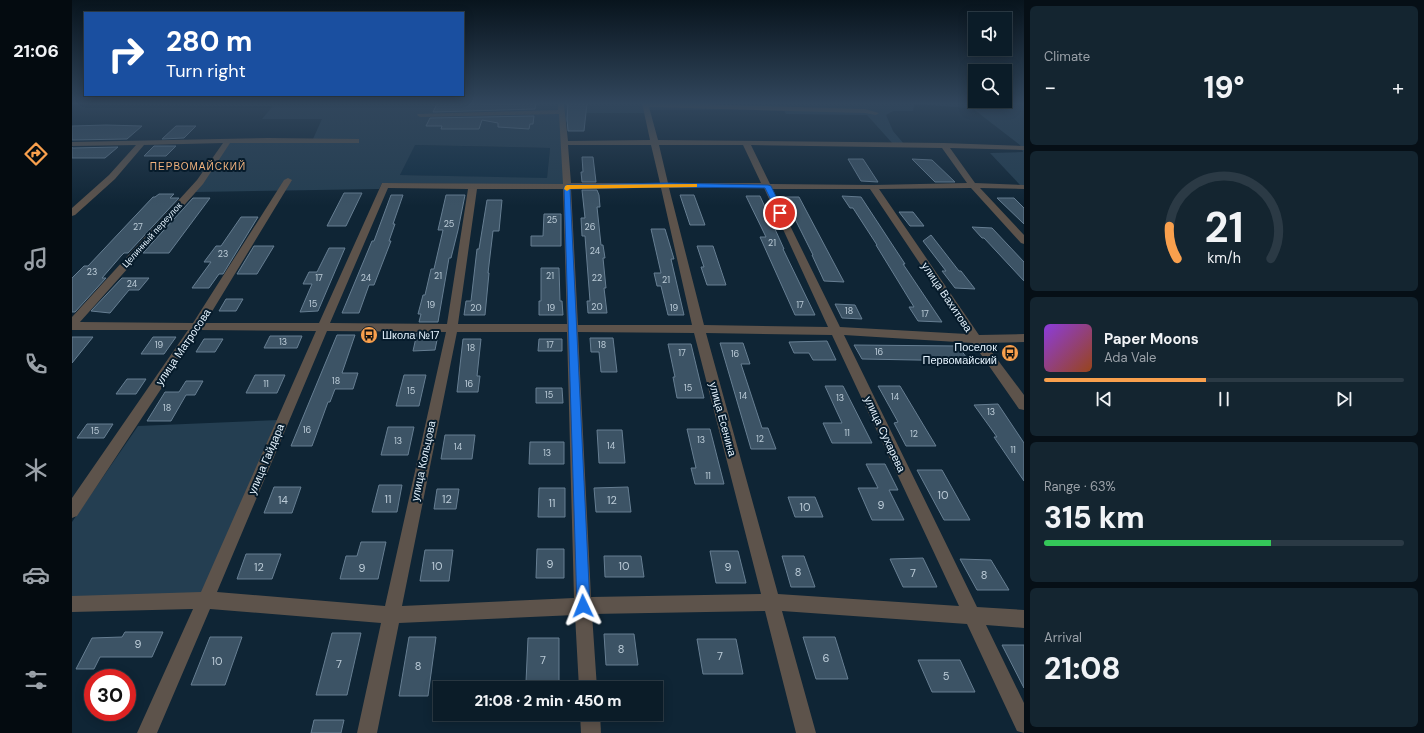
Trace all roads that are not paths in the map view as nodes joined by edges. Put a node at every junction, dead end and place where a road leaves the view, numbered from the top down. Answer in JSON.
{"nodes":[{"id":1,"x":564,"y":137,"type":"edge"},
{"id":2,"x":655,"y":137,"type":"edge"},
{"id":3,"x":356,"y":141,"type":"dead end"},
{"id":4,"x":227,"y":142,"type":"junction"},
{"id":5,"x":656,"y":142,"type":"junction"},
{"id":6,"x":142,"y":143,"type":"junction"},
{"id":7,"x":564,"y":143,"type":"junction"},
{"id":8,"x":746,"y":143,"type":"junction"},
{"id":9,"x":72,"y":144,"type":"edge"},
{"id":10,"x":944,"y":146,"type":"junction"},
{"id":11,"x":1024,"y":148,"type":"edge"},
{"id":12,"x":288,"y":180,"type":"dead end"},
{"id":13,"x":666,"y":185,"type":"junction"},
{"id":14,"x":768,"y":186,"type":"junction"},
{"id":15,"x":973,"y":186,"type":"junction"},
{"id":16,"x":473,"y":187,"type":"junction"},
{"id":17,"x":567,"y":187,"type":"junction"},
{"id":18,"x":872,"y":187,"type":"junction"},
{"id":19,"x":1024,"y":187,"type":"edge"},
{"id":20,"x":72,"y":213,"type":"edge"},
{"id":21,"x":1024,"y":241,"type":"edge"},
{"id":22,"x":72,"y":325,"type":"edge"},
{"id":23,"x":197,"y":326,"type":"junction"},
{"id":24,"x":323,"y":326,"type":"junction"},
{"id":25,"x":452,"y":328,"type":"junction"},
{"id":26,"x":572,"y":328,"type":"junction"},
{"id":27,"x":699,"y":329,"type":"junction"},
{"id":28,"x":836,"y":331,"type":"junction"},
{"id":29,"x":1024,"y":338,"type":"edge"},
{"id":30,"x":976,"y":339,"type":"junction"},
{"id":31,"x":1024,"y":405,"type":"edge"},
{"id":32,"x":72,"y":511,"type":"edge"},
{"id":33,"x":206,"y":600,"type":"junction"},
{"id":34,"x":772,"y":602,"type":"junction"},
{"id":35,"x":72,"y":604,"type":"edge"},
{"id":36,"x":583,"y":606,"type":"junction"},
{"id":37,"x":391,"y":615,"type":"junction"},
{"id":38,"x":971,"y":616,"type":"junction"},
{"id":39,"x":1024,"y":619,"type":"edge"},
{"id":40,"x":588,"y":681,"type":"edge"},
{"id":41,"x":590,"y":721,"type":"edge"},
{"id":42,"x":1024,"y":724,"type":"edge"},
{"id":43,"x":147,"y":733,"type":"edge"},
{"id":44,"x":367,"y":733,"type":"edge"},
{"id":45,"x":591,"y":733,"type":"edge"},
{"id":46,"x":806,"y":733,"type":"edge"}],
"edges":[{"from":1,"to":7,"type":"street"},
{"from":2,"to":5,"type":"street","name":"улица Есенина"},
{"from":3,"to":4,"type":"street"},
{"from":4,"to":6,"type":"street"},
{"from":4,"to":22,"type":"street","name":"Целинный переулок"},
{"from":5,"to":7,"type":"street"},
{"from":5,"to":8,"type":"street"},
{"from":5,"to":13,"type":"street","name":"улица Есенина"},
{"from":6,"to":9,"type":"street"},
{"from":6,"to":20,"type":"street"},
{"from":7,"to":17,"type":"street"},
{"from":8,"to":10,"type":"street"},
{"from":8,"to":14,"type":"street","name":"улица Сухарева"},
{"from":10,"to":11,"type":"street"},
{"from":10,"to":15,"type":"street"},
{"from":12,"to":23,"type":"street","name":"улица Матросова"},
{"from":13,"to":14,"type":"street"},
{"from":13,"to":17,"type":"street"},
{"from":13,"to":27,"type":"street","name":"улица Есенина"},
{"from":14,"to":18,"type":"street"},
{"from":14,"to":28,"type":"street","name":"улица Сухарева"},
{"from":15,"to":18,"type":"street"},
{"from":15,"to":19,"type":"street"},
{"from":15,"to":21,"type":"street"},
{"from":16,"to":17,"type":"street"},
{"from":16,"to":24,"type":"street","name":"улица Гайдара"},
{"from":16,"to":25,"type":"street","name":"улица Кольцова"},
{"from":17,"to":26,"type":"street"},
{"from":18,"to":30,"type":"street","name":"улица Вахитова"},
{"from":22,"to":23,"type":"street"},
{"from":23,"to":24,"type":"street"},
{"from":23,"to":32,"type":"street","name":"улица Матросова"},
{"from":24,"to":25,"type":"street"},
{"from":24,"to":33,"type":"street","name":"улица Гайдара"},
{"from":25,"to":26,"type":"street"},
{"from":25,"to":37,"type":"street","name":"улица Кольцова"},
{"from":26,"to":27,"type":"street"},
{"from":26,"to":36,"type":"street"},
{"from":27,"to":28,"type":"street"},
{"from":27,"to":34,"type":"street","name":"улица Есенина"},
{"from":28,"to":30,"type":"street"},
{"from":28,"to":38,"type":"street","name":"улица Сухарева"},
{"from":29,"to":30,"type":"street"},
{"from":30,"to":31,"type":"street","name":"улица Вахитова"},
{"from":33,"to":35,"type":"street"},
{"from":33,"to":37,"type":"street"},
{"from":33,"to":43,"type":"street","name":"улица Гайдара"},
{"from":34,"to":36,"type":"street"},
{"from":34,"to":38,"type":"street"},
{"from":34,"to":46,"type":"street","name":"улица Есенина"},
{"from":36,"to":37,"type":"street"},
{"from":36,"to":40,"type":"street"},
{"from":37,"to":44,"type":"street","name":"улица Кольцова"},
{"from":38,"to":39,"type":"street"},
{"from":38,"to":42,"type":"street","name":"улица Сухарева"},
{"from":41,"to":45,"type":"street"}]}
